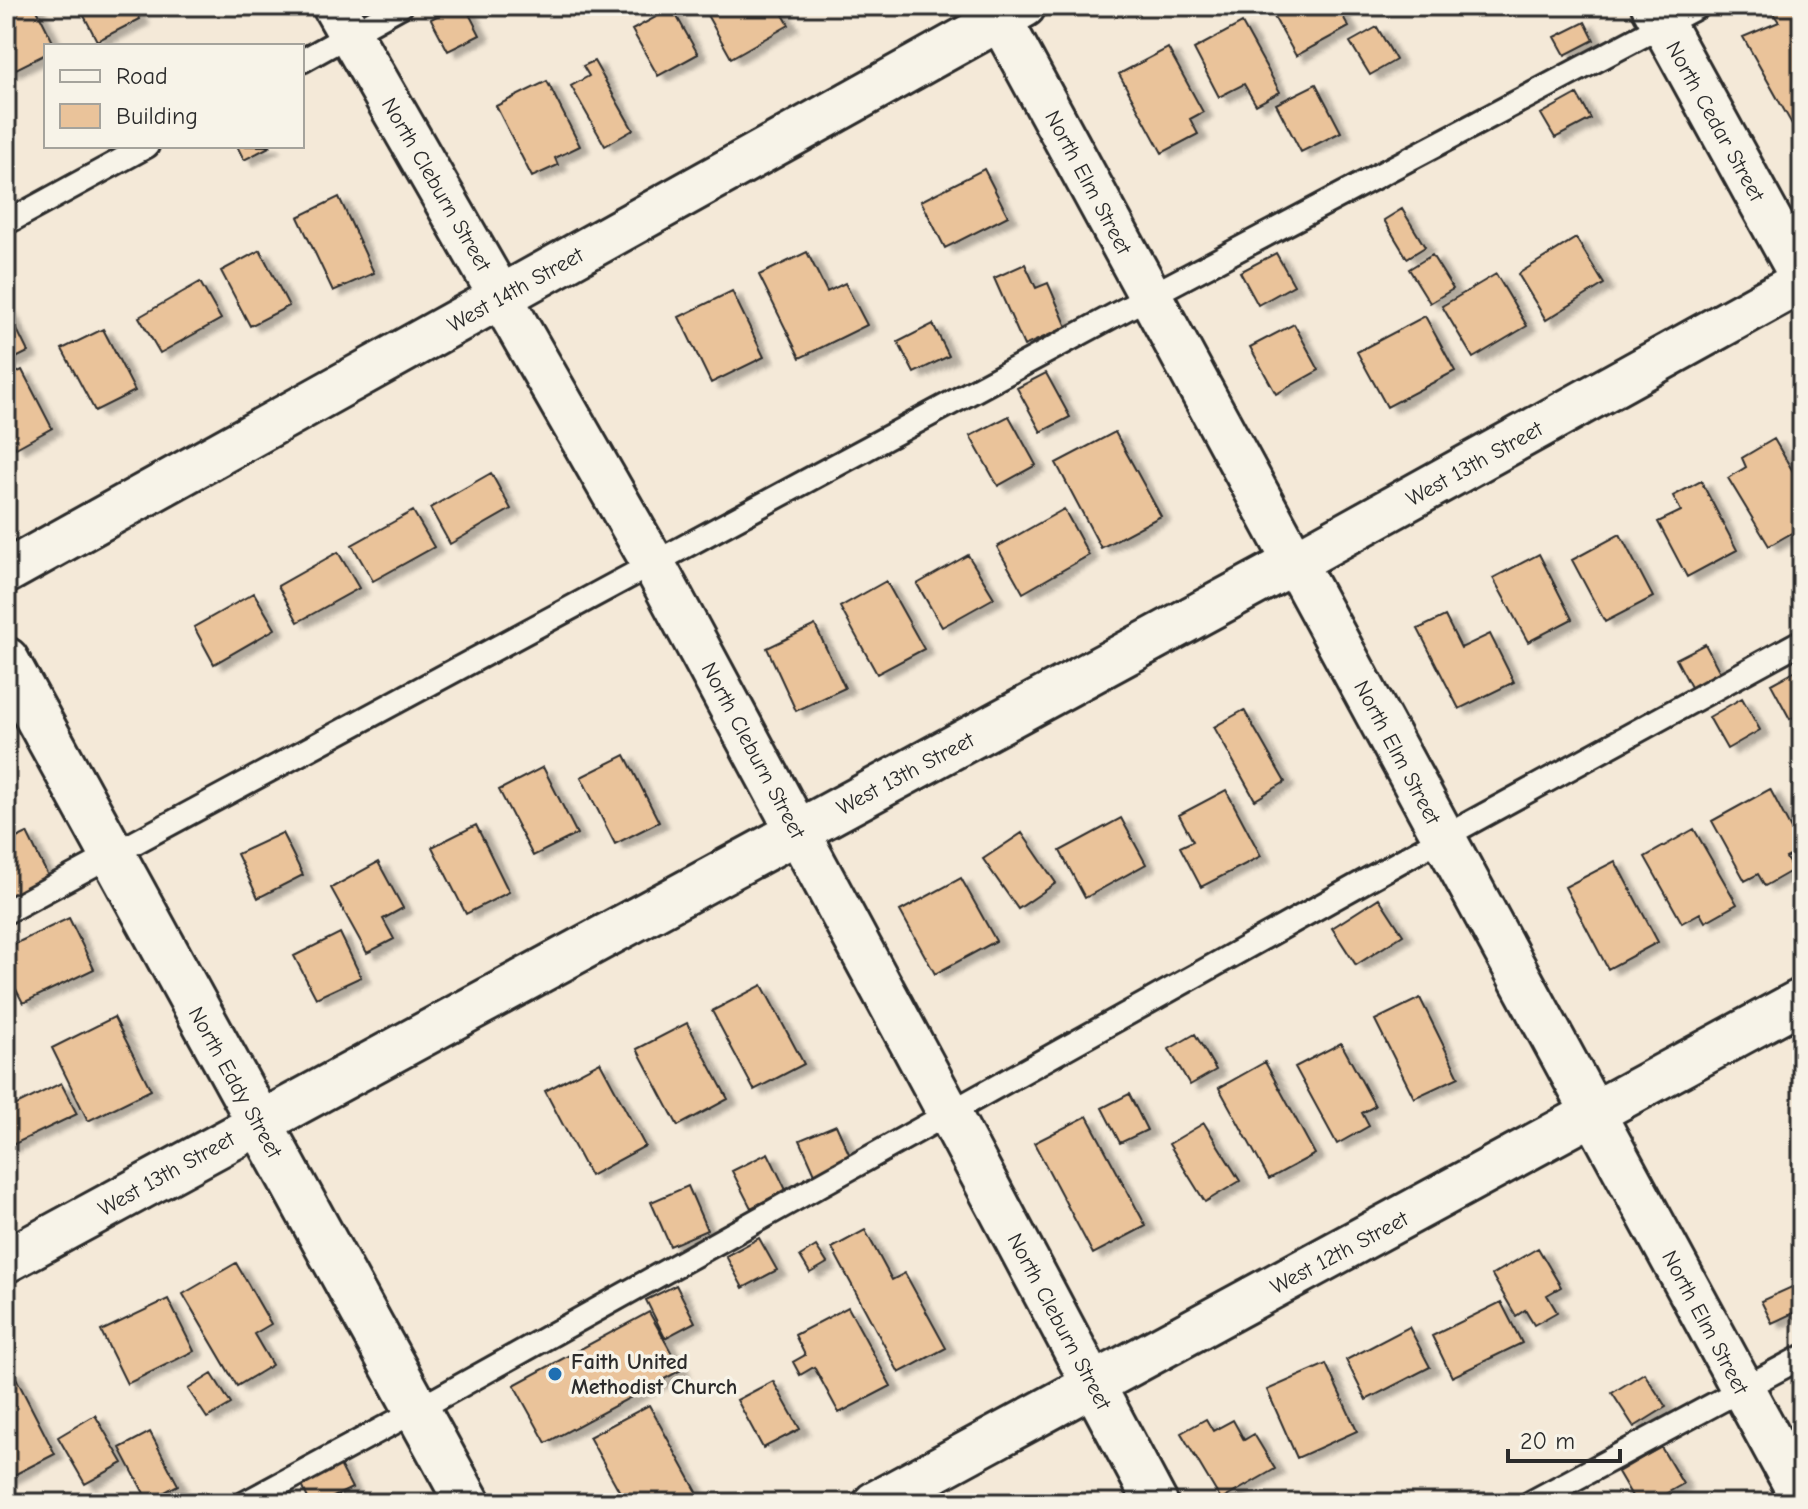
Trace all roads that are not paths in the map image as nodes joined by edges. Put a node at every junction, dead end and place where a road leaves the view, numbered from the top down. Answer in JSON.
{"nodes":[{"id":1,"x":401,"y":6,"type":"edge"},
{"id":2,"x":1006,"y":10,"type":"edge"},
{"id":3,"x":1672,"y":12,"type":"edge"},
{"id":4,"x":342,"y":20,"type":"edge"},
{"id":5,"x":304,"y":59,"type":"edge"},
{"id":6,"x":143,"y":148,"type":"edge"},
{"id":7,"x":6,"y":223,"type":"edge"},
{"id":8,"x":1802,"y":280,"type":"edge"},
{"id":9,"x":501,"y":296,"type":"junction"},
{"id":10,"x":1150,"y":296,"type":"junction"},
{"id":11,"x":1295,"y":562,"type":"junction"},
{"id":12,"x":653,"y":563,"type":"junction"},
{"id":13,"x":6,"y":572,"type":"edge"},
{"id":14,"x":1802,"y":641,"type":"edge"},
{"id":15,"x":6,"y":660,"type":"edge"},
{"id":16,"x":798,"y":831,"type":"junction"},
{"id":17,"x":1444,"y":837,"type":"junction"},
{"id":18,"x":111,"y":854,"type":"junction"},
{"id":19,"x":6,"y":912,"type":"edge"},
{"id":20,"x":1802,"y":1000,"type":"edge"},
{"id":21,"x":949,"y":1113,"type":"junction"},
{"id":22,"x":1594,"y":1115,"type":"junction"},
{"id":23,"x":258,"y":1123,"type":"junction"},
{"id":24,"x":6,"y":1261,"type":"edge"},
{"id":25,"x":1802,"y":1357,"type":"edge"},
{"id":26,"x":1094,"y":1385,"type":"junction"},
{"id":27,"x":1743,"y":1389,"type":"junction"},
{"id":28,"x":417,"y":1410,"type":"junction"},
{"id":29,"x":1802,"y":1498,"type":"edge"},
{"id":30,"x":245,"y":1503,"type":"edge"},
{"id":31,"x":468,"y":1503,"type":"edge"},
{"id":32,"x":875,"y":1503,"type":"edge"},
{"id":33,"x":1156,"y":1503,"type":"edge"},
{"id":34,"x":1530,"y":1503,"type":"edge"}],
"edges":[{"from":1,"to":4,"type":"lane"},
{"from":2,"to":9,"type":"street","name":"West 14th Street"},
{"from":2,"to":10,"type":"street","name":"North Elm Street"},
{"from":3,"to":8,"type":"street","name":"North Cedar Street"},
{"from":3,"to":10,"type":"lane"},
{"from":4,"to":5,"type":"lane"},
{"from":4,"to":9,"type":"street","name":"North Cleburn Street"},
{"from":6,"to":7,"type":"lane"},
{"from":8,"to":11,"type":"street","name":"West 13th Street"},
{"from":9,"to":12,"type":"street","name":"North Cleburn Street"},
{"from":9,"to":13,"type":"street","name":"West 14th Street"},
{"from":10,"to":11,"type":"street","name":"North Elm Street"},
{"from":10,"to":12,"type":"lane"},
{"from":11,"to":16,"type":"street","name":"West 13th Street"},
{"from":11,"to":17,"type":"street","name":"North Elm Street"},
{"from":12,"to":16,"type":"street","name":"North Cleburn Street"},
{"from":12,"to":18,"type":"lane"},
{"from":14,"to":17,"type":"lane"},
{"from":15,"to":18,"type":"main road","name":"North Eddy Street"},
{"from":16,"to":21,"type":"street","name":"North Cleburn Street"},
{"from":16,"to":23,"type":"street","name":"West 13th Street"},
{"from":17,"to":21,"type":"lane"},
{"from":17,"to":22,"type":"street","name":"North Elm Street"},
{"from":18,"to":19,"type":"lane"},
{"from":18,"to":23,"type":"main road","name":"North Eddy Street"},
{"from":20,"to":22,"type":"street","name":"West 12th Street"},
{"from":21,"to":26,"type":"street","name":"North Cleburn Street"},
{"from":21,"to":28,"type":"lane"},
{"from":22,"to":26,"type":"street","name":"West 12th Street"},
{"from":22,"to":27,"type":"street","name":"North Elm Street"},
{"from":23,"to":24,"type":"street","name":"West 13th Street"},
{"from":23,"to":28,"type":"main road","name":"North Eddy Street"},
{"from":25,"to":27,"type":"lane"},
{"from":26,"to":32,"type":"street","name":"West 12th Street"},
{"from":26,"to":33,"type":"street","name":"North Cleburn Street"},
{"from":27,"to":29,"type":"street","name":"North Elm Street"},
{"from":27,"to":34,"type":"lane"},
{"from":28,"to":30,"type":"lane"},
{"from":28,"to":31,"type":"main road","name":"North Eddy Street"}]}
